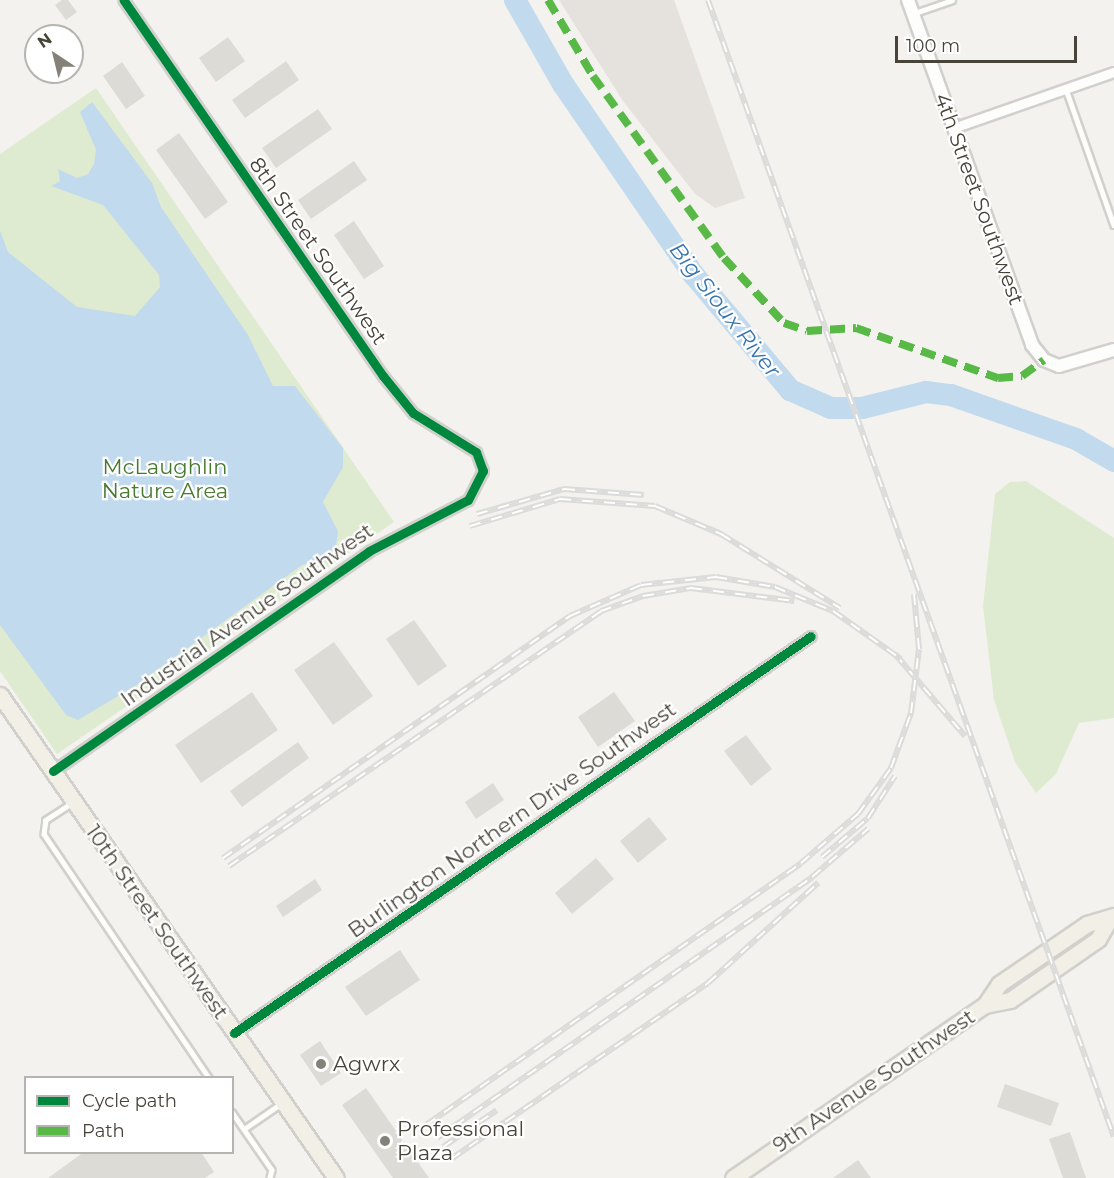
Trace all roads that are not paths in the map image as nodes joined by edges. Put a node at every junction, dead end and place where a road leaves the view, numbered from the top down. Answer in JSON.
{"nodes":[{"id":1,"x":124,"y":0,"type":"edge"},
{"id":2,"x":908,"y":0,"type":"edge"},
{"id":3,"x":952,"y":0,"type":"edge"},
{"id":4,"x":912,"y":14,"type":"junction"},
{"id":5,"x":1114,"y":72,"type":"edge"},
{"id":6,"x":1066,"y":89,"type":"junction"},
{"id":7,"x":953,"y":128,"type":"junction"},
{"id":8,"x":1114,"y":225,"type":"edge"},
{"id":9,"x":1114,"y":350,"type":"edge"},
{"id":10,"x":468,"y":500,"type":"joint"},
{"id":11,"x":811,"y":636,"type":"dead end"},
{"id":12,"x":0,"y":695,"type":"edge"},
{"id":13,"x":53,"y":771,"type":"junction"},
{"id":14,"x":74,"y":802,"type":"junction"},
{"id":15,"x":1112,"y":922,"type":"edge"},
{"id":16,"x":234,"y":1033,"type":"junction"},
{"id":17,"x":208,"y":1076,"type":"edge"},
{"id":18,"x":283,"y":1102,"type":"junction"},
{"id":19,"x":234,"y":1115,"type":"edge"},
{"id":20,"x":244,"y":1129,"type":"junction"},
{"id":21,"x":270,"y":1178,"type":"edge"},
{"id":22,"x":336,"y":1178,"type":"edge"},
{"id":23,"x":733,"y":1178,"type":"edge"}],
"edges":[{"from":1,"to":10,"type":"street","name":"8th Street Southwest"},
{"from":2,"to":4,"type":"street","name":"4th Street Southwest"},
{"from":3,"to":4,"type":"lane"},
{"from":4,"to":7,"type":"street","name":"4th Street Southwest"},
{"from":5,"to":6,"type":"street"},
{"from":6,"to":7,"type":"street"},
{"from":6,"to":8,"type":"lane"},
{"from":7,"to":9,"type":"street","name":"4th Street Southwest"},
{"from":10,"to":13,"type":"street","name":"Industrial Avenue Southwest"},
{"from":11,"to":16,"type":"street","name":"Burlington Northern Drive Southwest"},
{"from":12,"to":13,"type":"main road","name":"10th Street Southwest"},
{"from":13,"to":14,"type":"main road","name":"10th Street Southwest"},
{"from":14,"to":16,"type":"main road","name":"10th Street Southwest"},
{"from":14,"to":17,"type":"lane"},
{"from":15,"to":23,"type":"main road","name":"9th Avenue Southwest"},
{"from":16,"to":18,"type":"main road","name":"10th Street Southwest"},
{"from":18,"to":20,"type":"lane"},
{"from":18,"to":22,"type":"main road","name":"10th Street Southwest"},
{"from":19,"to":20,"type":"lane"},
{"from":20,"to":21,"type":"lane"}]}
